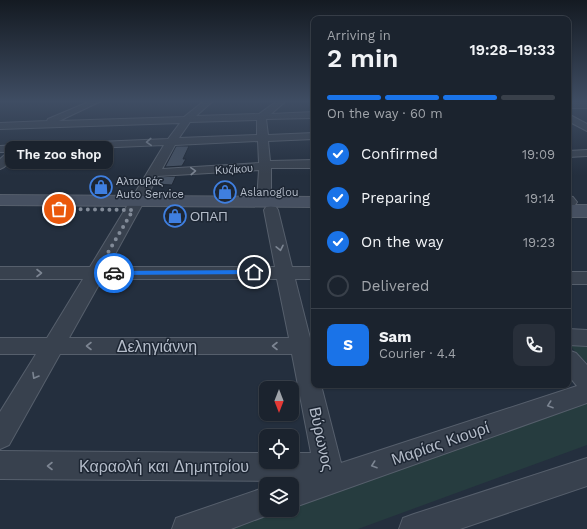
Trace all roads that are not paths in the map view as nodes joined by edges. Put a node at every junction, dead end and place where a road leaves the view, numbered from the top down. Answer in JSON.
{"nodes":[{"id":1,"x":42,"y":126,"type":"edge"},
{"id":2,"x":182,"y":126,"type":"edge"},
{"id":3,"x":261,"y":126,"type":"edge"},
{"id":4,"x":571,"y":126,"type":"edge"},
{"id":5,"x":586,"y":126,"type":"edge"},
{"id":6,"x":311,"y":136,"type":"edge"},
{"id":7,"x":262,"y":138,"type":"junction"},
{"id":8,"x":172,"y":141,"type":"junction"},
{"id":9,"x":19,"y":148,"type":"junction"},
{"id":10,"x":0,"y":149,"type":"edge"},
{"id":11,"x":587,"y":153,"type":"edge"},
{"id":12,"x":571,"y":154,"type":"edge"},
{"id":13,"x":311,"y":164,"type":"edge"},
{"id":14,"x":0,"y":165,"type":"edge"},
{"id":15,"x":265,"y":165,"type":"junction"},
{"id":16,"x":154,"y":173,"type":"junction"},
{"id":17,"x":0,"y":200,"type":"edge"},
{"id":18,"x":311,"y":202,"type":"edge"},
{"id":19,"x":136,"y":206,"type":"junction"},
{"id":20,"x":268,"y":206,"type":"junction"},
{"id":21,"x":0,"y":209,"type":"edge"},
{"id":22,"x":311,"y":210,"type":"edge"},
{"id":23,"x":285,"y":272,"type":"junction"},
{"id":24,"x":0,"y":273,"type":"edge"},
{"id":25,"x":96,"y":273,"type":"junction"},
{"id":26,"x":311,"y":273,"type":"edge"},
{"id":27,"x":571,"y":278,"type":"edge"},
{"id":28,"x":587,"y":278,"type":"edge"},
{"id":29,"x":571,"y":337,"type":"edge"},
{"id":30,"x":587,"y":338,"type":"edge"},
{"id":31,"x":0,"y":346,"type":"edge"},
{"id":32,"x":53,"y":346,"type":"junction"},
{"id":33,"x":308,"y":346,"type":"edge"},
{"id":34,"x":571,"y":362,"type":"edge"},
{"id":35,"x":311,"y":364,"type":"edge"},
{"id":36,"x":587,"y":381,"type":"edge"},
{"id":37,"x":315,"y":388,"type":"edge"},
{"id":38,"x":587,"y":393,"type":"edge"},
{"id":39,"x":0,"y":436,"type":"edge"},
{"id":40,"x":0,"y":465,"type":"edge"},
{"id":41,"x":587,"y":472,"type":"edge"},
{"id":42,"x":329,"y":474,"type":"junction"},
{"id":43,"x":299,"y":489,"type":"edge"},
{"id":44,"x":259,"y":504,"type":"edge"},
{"id":45,"x":187,"y":529,"type":"edge"},
{"id":46,"x":414,"y":529,"type":"edge"}],
"edges":[{"from":1,"to":9,"type":"street"},
{"from":2,"to":8,"type":"street"},
{"from":3,"to":7,"type":"street","name":"Βύρωνος"},
{"from":4,"to":5,"type":"street"},
{"from":6,"to":7,"type":"street"},
{"from":7,"to":8,"type":"street"},
{"from":7,"to":15,"type":"street","name":"Βύρωνος"},
{"from":8,"to":9,"type":"street","one_way":true},
{"from":8,"to":16,"type":"street"},
{"from":9,"to":10,"type":"street"},
{"from":9,"to":14,"type":"street"},
{"from":11,"to":12,"type":"street"},
{"from":13,"to":15,"type":"street","name":"Κυζίκου"},
{"from":16,"to":15,"type":"street","name":"Κυζίκου","one_way":true},
{"from":15,"to":20,"type":"street","name":"Βύρωνος"},
{"from":16,"to":19,"type":"street"},
{"from":17,"to":19,"type":"main road"},
{"from":18,"to":20,"type":"main road"},
{"from":19,"to":20,"type":"main road"},
{"from":19,"to":21,"type":"main road"},
{"from":19,"to":25,"type":"street"},
{"from":20,"to":22,"type":"main road"},
{"from":20,"to":23,"type":"street","name":"Βύρωνος","one_way":true},
{"from":23,"to":25,"type":"street"},
{"from":23,"to":26,"type":"street"},
{"from":23,"to":33,"type":"street","name":"Βύρωνος"},
{"from":24,"to":25,"type":"street","one_way":true},
{"from":25,"to":32,"type":"street"},
{"from":27,"to":28,"type":"street"},
{"from":29,"to":30,"type":"street"},
{"from":31,"to":32,"type":"street","name":"Δεληγιάννη"},
{"from":33,"to":32,"type":"street","name":"Δεληγιάννη","one_way":true},
{"from":32,"to":39,"type":"street","one_way":true},
{"from":33,"to":35,"type":"street","name":"Βύρωνος"},
{"from":34,"to":36,"type":"street"},
{"from":37,"to":42,"type":"street","name":"Βύρωνος"},
{"from":38,"to":42,"type":"street","name":"Μαρίας Κιουρί","one_way":true},
{"from":42,"to":40,"type":"street","name":"Καραολή και Δημητρίου","one_way":true},
{"from":41,"to":46,"type":"street"},
{"from":42,"to":43,"type":"street","name":"Μαρίας Κιουρί"},
{"from":44,"to":45,"type":"street"}]}
